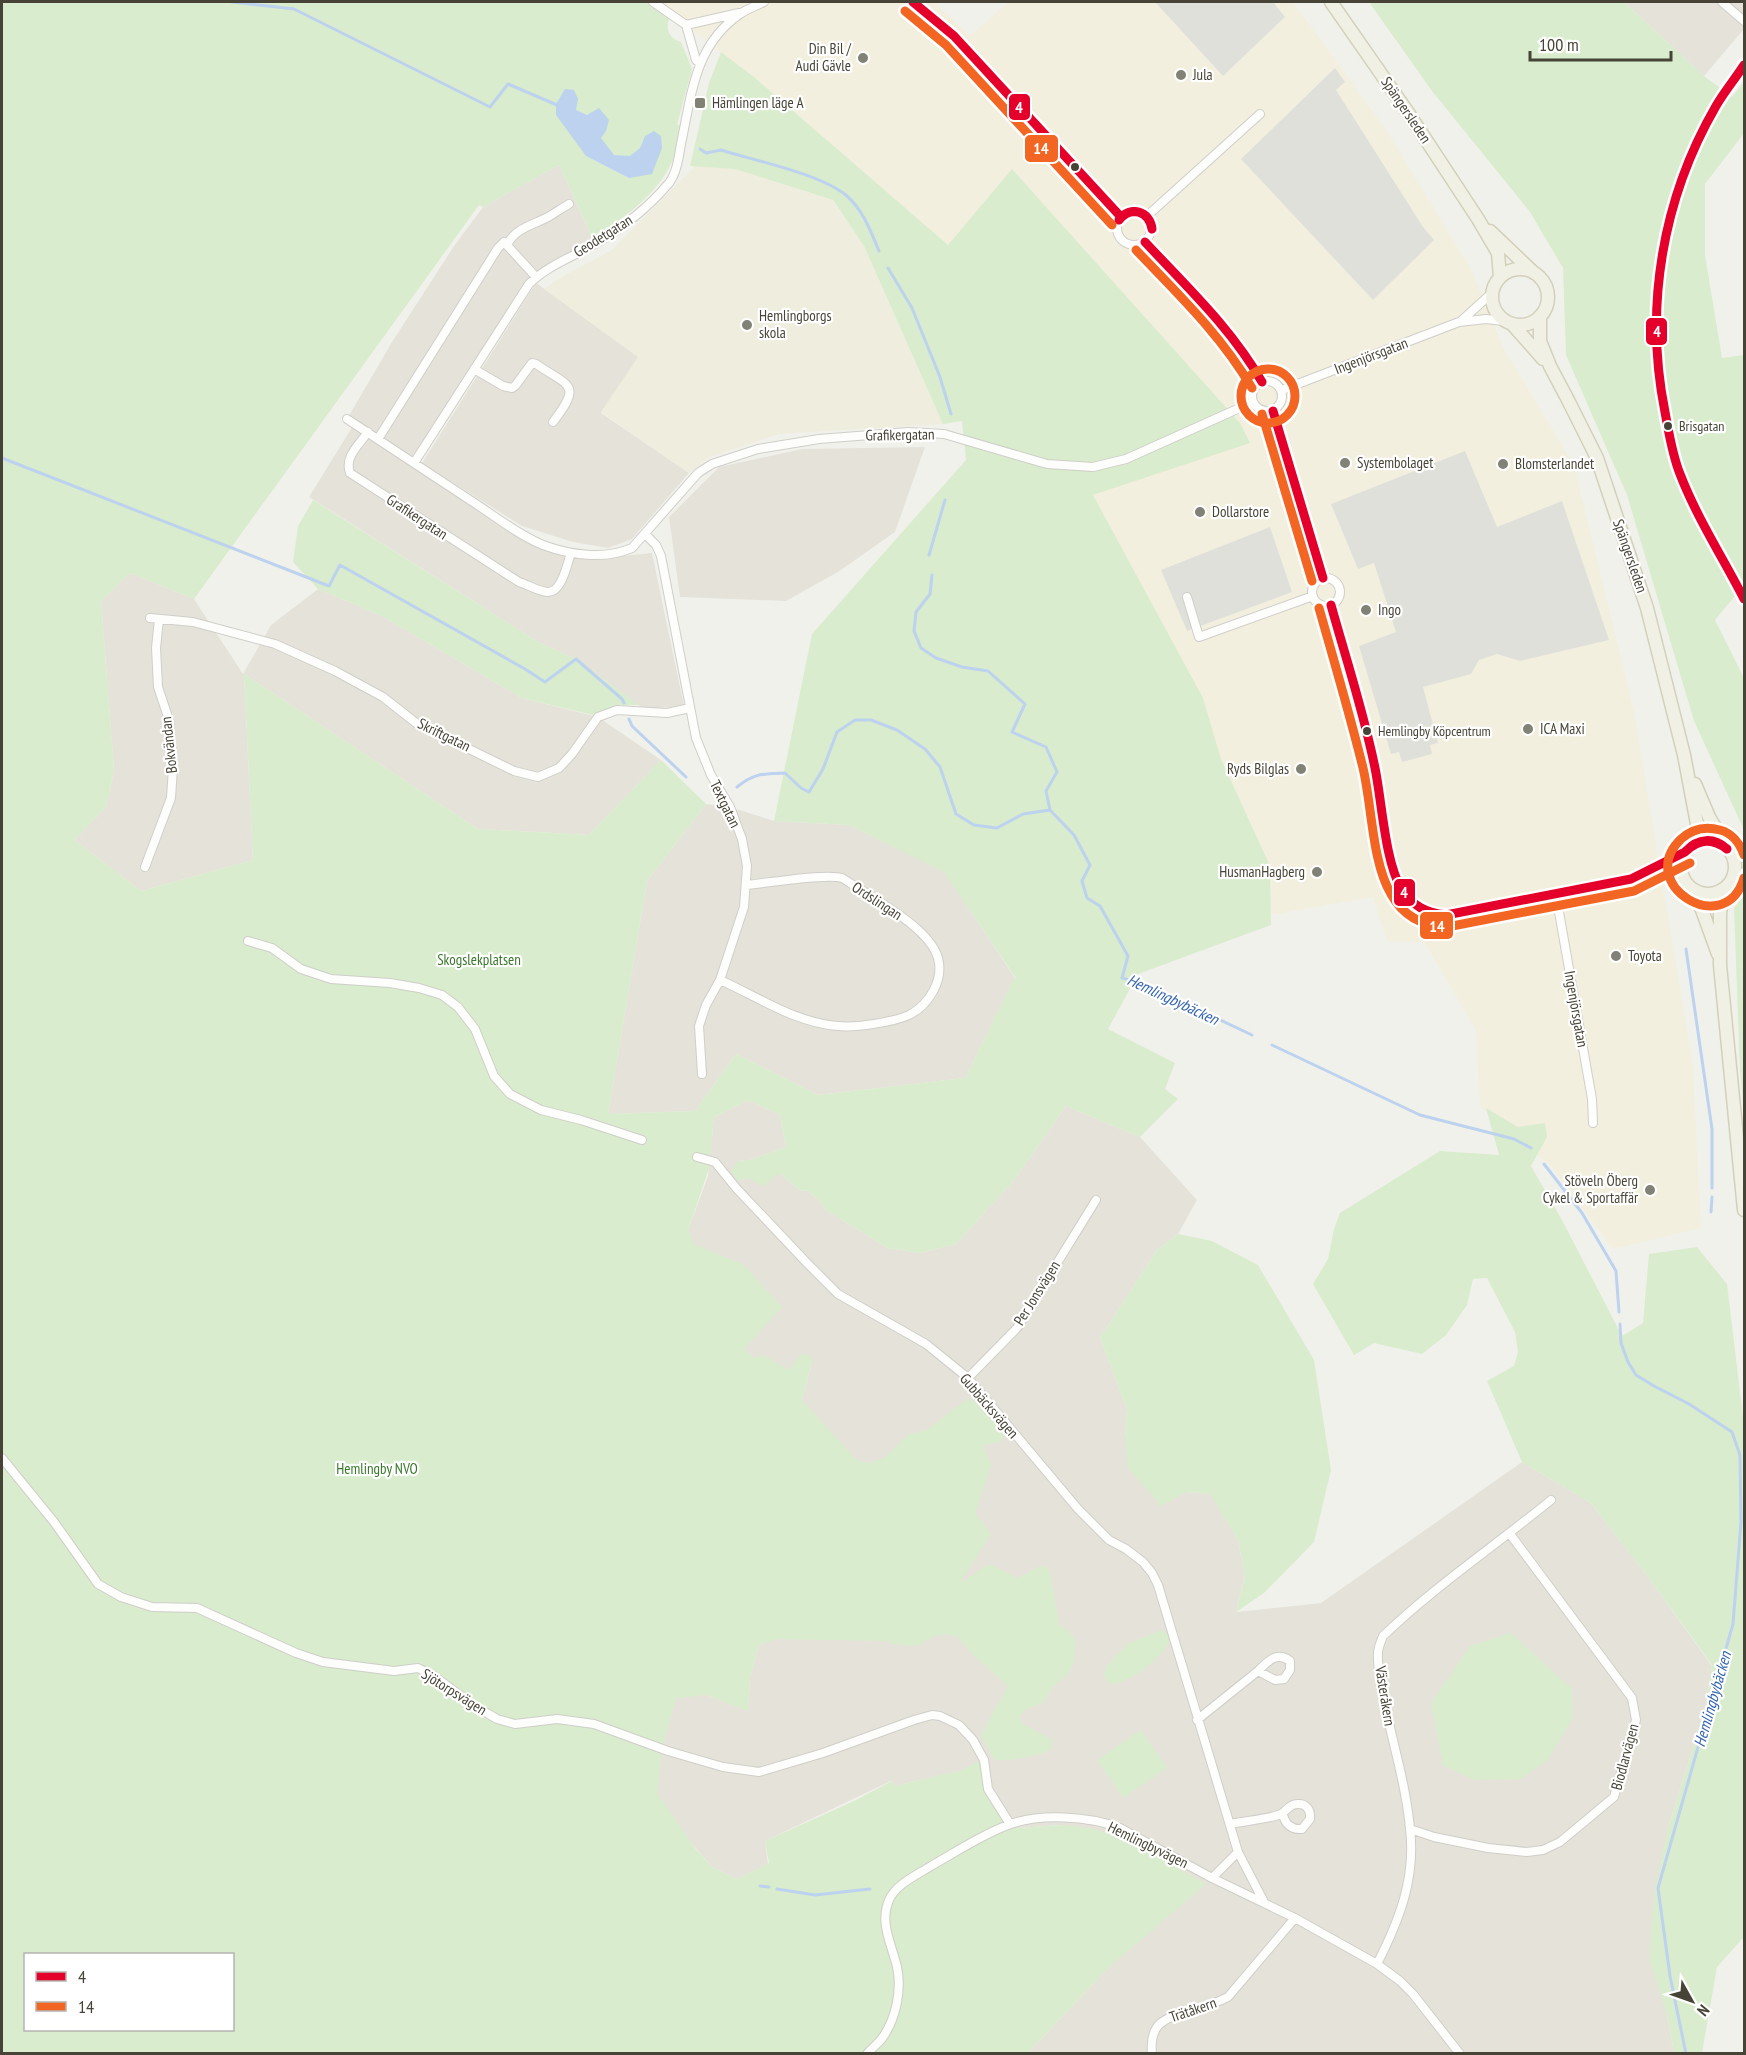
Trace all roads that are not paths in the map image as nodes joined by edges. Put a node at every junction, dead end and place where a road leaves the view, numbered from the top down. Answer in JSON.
{"nodes":[{"id":1,"x":653,"y":2,"type":"edge"},
{"id":2,"x":764,"y":2,"type":"edge"},
{"id":3,"x":913,"y":2,"type":"edge"},
{"id":4,"x":1331,"y":2,"type":"edge"},
{"id":5,"x":1722,"y":2,"type":"edge"},
{"id":6,"x":741,"y":14,"type":"junction"},
{"id":7,"x":1744,"y":21,"type":"edge"},
{"id":8,"x":686,"y":25,"type":"junction"},
{"id":9,"x":700,"y":63,"type":"junction"},
{"id":10,"x":1744,"y":65,"type":"edge"},
{"id":11,"x":1260,"y":114,"type":"dead end"},
{"id":12,"x":569,"y":204,"type":"dead end"},
{"id":13,"x":1147,"y":216,"type":"junction"},
{"id":14,"x":1121,"y":217,"type":"junction"},
{"id":15,"x":1478,"y":219,"type":"junction"},
{"id":16,"x":1145,"y":242,"type":"junction"},
{"id":17,"x":507,"y":245,"type":"junction"},
{"id":18,"x":1534,"y":274,"type":"junction"},
{"id":19,"x":536,"y":277,"type":"junction"},
{"id":20,"x":1500,"y":277,"type":"junction"},
{"id":21,"x":1492,"y":292,"type":"junction"},
{"id":22,"x":1540,"y":316,"type":"junction"},
{"id":23,"x":1459,"y":322,"type":"junction"},
{"id":24,"x":1508,"y":322,"type":"junction"},
{"id":25,"x":1550,"y":366,"type":"junction"},
{"id":26,"x":474,"y":369,"type":"junction"},
{"id":27,"x":1262,"y":382,"type":"junction"},
{"id":28,"x":1282,"y":390,"type":"junction"},
{"id":29,"x":1253,"y":402,"type":"junction"},
{"id":30,"x":1273,"y":411,"type":"junction"},
{"id":31,"x":347,"y":419,"type":"dead end"},
{"id":32,"x":553,"y":422,"type":"dead end"},
{"id":33,"x":368,"y":432,"type":"junction"},
{"id":34,"x":378,"y":439,"type":"junction"},
{"id":35,"x":414,"y":463,"type":"junction"},
{"id":36,"x":646,"y":535,"type":"junction"},
{"id":37,"x":571,"y":553,"type":"junction"},
{"id":38,"x":1323,"y":579,"type":"junction"},
{"id":39,"x":1743,"y":594,"type":"edge"},
{"id":40,"x":1313,"y":596,"type":"junction"},
{"id":41,"x":1187,"y":597,"type":"dead end"},
{"id":42,"x":1331,"y":605,"type":"junction"},
{"id":43,"x":150,"y":618,"type":"dead end"},
{"id":44,"x":159,"y":619,"type":"junction"},
{"id":45,"x":690,"y":708,"type":"junction"},
{"id":46,"x":1684,"y":755,"type":"junction"},
{"id":47,"x":1688,"y":849,"type":"junction"},
{"id":48,"x":1734,"y":853,"type":"edge"},
{"id":49,"x":145,"y":867,"type":"dead end"},
{"id":50,"x":1744,"y":872,"type":"edge"},
{"id":51,"x":1631,"y":879,"type":"junction"},
{"id":52,"x":747,"y":885,"type":"junction"},
{"id":53,"x":1727,"y":885,"type":"junction"},
{"id":54,"x":1689,"y":886,"type":"junction"},
{"id":55,"x":1556,"y":895,"type":"junction"},
{"id":56,"x":248,"y":941,"type":"dead end"},
{"id":57,"x":1720,"y":965,"type":"junction"},
{"id":58,"x":720,"y":980,"type":"junction"},
{"id":59,"x":702,"y":1074,"type":"dead end"},
{"id":60,"x":1593,"y":1123,"type":"dead end"},
{"id":61,"x":642,"y":1140,"type":"dead end"},
{"id":62,"x":697,"y":1157,"type":"dead end"},
{"id":63,"x":1096,"y":1200,"type":"dead end"},
{"id":64,"x":1744,"y":1210,"type":"edge"},
{"id":65,"x":968,"y":1378,"type":"junction"},
{"id":66,"x":2,"y":1458,"type":"edge"},
{"id":67,"x":1551,"y":1500,"type":"dead end"},
{"id":68,"x":1510,"y":1534,"type":"junction"},
{"id":69,"x":1258,"y":1671,"type":"dead end"},
{"id":70,"x":1197,"y":1720,"type":"junction"},
{"id":71,"x":1283,"y":1813,"type":"dead end"},
{"id":72,"x":1010,"y":1824,"type":"junction"},
{"id":73,"x":1230,"y":1824,"type":"junction"},
{"id":74,"x":1410,"y":1829,"type":"junction"},
{"id":75,"x":1238,"y":1852,"type":"junction"},
{"id":76,"x":1212,"y":1878,"type":"junction"},
{"id":77,"x":1264,"y":1902,"type":"junction"},
{"id":78,"x":1295,"y":1918,"type":"junction"},
{"id":79,"x":1377,"y":1964,"type":"junction"},
{"id":80,"x":867,"y":2054,"type":"edge"},
{"id":81,"x":1152,"y":2054,"type":"edge"},
{"id":82,"x":1460,"y":2054,"type":"edge"}],
"edges":[{"from":1,"to":8,"type":"street"},
{"from":2,"to":6,"type":"street","name":"Geodetgatan"},
{"from":3,"to":14,"type":"street"},
{"from":4,"to":15,"type":"main road","name":"Spängersleden"},
{"from":5,"to":7,"type":"street"},
{"from":6,"to":8,"type":"street"},
{"from":6,"to":9,"type":"street","name":"Geodetgatan"},
{"from":8,"to":9,"type":"street"},
{"from":9,"to":19,"type":"street","name":"Geodetgatan"},
{"from":10,"to":39,"type":"street"},
{"from":11,"to":13,"type":"street"},
{"from":12,"to":17,"type":"street"},
{"from":13,"to":14,"type":"street"},
{"from":13,"to":16,"type":"street"},
{"from":14,"to":16,"type":"street"},
{"from":15,"to":18,"type":"main road","name":"Spängersleden"},
{"from":15,"to":20,"type":"main road","name":"Spängersleden"},
{"from":16,"to":27,"type":"street"},
{"from":17,"to":19,"type":"street"},
{"from":17,"to":34,"type":"street"},
{"from":18,"to":20,"type":"main road"},
{"from":18,"to":22,"type":"main road","name":"Spängersleden"},
{"from":19,"to":26,"type":"street","name":"Geodetgatan"},
{"from":20,"to":21,"type":"main road"},
{"from":21,"to":23,"type":"street","name":"Ingenjörsgatan"},
{"from":21,"to":24,"type":"main road","name":"Spängersleden"},
{"from":22,"to":24,"type":"main road"},
{"from":22,"to":25,"type":"main road","name":"Spängersleden"},
{"from":23,"to":24,"type":"street","name":"Ingenjörsgatan"},
{"from":23,"to":28,"type":"street","name":"Ingenjörsgatan"},
{"from":24,"to":25,"type":"main road","name":"Spängersleden"},
{"from":25,"to":46,"type":"main road","name":"Spängersleden"},
{"from":26,"to":32,"type":"street"},
{"from":26,"to":35,"type":"street","name":"Geodetgatan"},
{"from":27,"to":28,"type":"street"},
{"from":27,"to":29,"type":"street"},
{"from":28,"to":30,"type":"street"},
{"from":29,"to":30,"type":"street"},
{"from":29,"to":36,"type":"street","name":"Grafikergatan"},
{"from":30,"to":38,"type":"street"},
{"from":31,"to":33,"type":"street","name":"Grafikergatan"},
{"from":33,"to":34,"type":"street","name":"Grafikergatan"},
{"from":33,"to":37,"type":"street","name":"Grafikergatan"},
{"from":34,"to":35,"type":"street","name":"Grafikergatan"},
{"from":35,"to":37,"type":"street","name":"Grafikergatan"},
{"from":36,"to":37,"type":"street","name":"Grafikergatan"},
{"from":36,"to":45,"type":"street","name":"Textgatan"},
{"from":38,"to":40,"type":"street"},
{"from":38,"to":42,"type":"street"},
{"from":40,"to":41,"type":"street"},
{"from":40,"to":42,"type":"street"},
{"from":42,"to":55,"type":"street"},
{"from":43,"to":44,"type":"street","name":"Skriftgatan"},
{"from":44,"to":45,"type":"street","name":"Skriftgatan"},
{"from":44,"to":49,"type":"street","name":"Bokvändan"},
{"from":45,"to":52,"type":"street","name":"Textgatan"},
{"from":46,"to":47,"type":"main road","name":"Spängersleden"},
{"from":46,"to":48,"type":"main road","name":"Spängersleden"},
{"from":47,"to":48,"type":"main road"},
{"from":47,"to":51,"type":"street"},
{"from":47,"to":54,"type":"main road","name":"Spängersleden"},
{"from":48,"to":53,"type":"main road","name":"Spängersleden"},
{"from":50,"to":53,"type":"street"},
{"from":51,"to":54,"type":"street"},
{"from":51,"to":55,"type":"street"},
{"from":52,"to":58,"type":"street","name":"Textgatan"},
{"from":52,"to":58,"type":"street","name":"Ordslingan"},
{"from":53,"to":54,"type":"main road"},
{"from":53,"to":57,"type":"main road","name":"Spängersleden"},
{"from":54,"to":57,"type":"main road","name":"Spängersleden"},
{"from":55,"to":60,"type":"street","name":"Ingenjörsgatan"},
{"from":56,"to":61,"type":"street"},
{"from":57,"to":64,"type":"main road","name":"Spängersleden"},
{"from":58,"to":59,"type":"street","name":"Textgatan"},
{"from":62,"to":65,"type":"street","name":"Gubbäcksvägen"},
{"from":63,"to":65,"type":"street","name":"Per Jonsvägen"},
{"from":65,"to":70,"type":"street","name":"Gubbäcksvägen"},
{"from":66,"to":72,"type":"street","name":"Sjötorpsvägen"},
{"from":67,"to":68,"type":"street","name":"Västeråkern"},
{"from":68,"to":74,"type":"street","name":"Västeråkern"},
{"from":68,"to":74,"type":"street","name":"Biodlarvägen"},
{"from":69,"to":70,"type":"street"},
{"from":70,"to":73,"type":"street","name":"Gubbäcksvägen"},
{"from":71,"to":73,"type":"street"},
{"from":72,"to":76,"type":"street","name":"Hemlingbyvägen"},
{"from":72,"to":80,"type":"street","name":"Hemlingbyvägen"},
{"from":73,"to":75,"type":"street","name":"Gubbäcksvägen"},
{"from":74,"to":79,"type":"street","name":"Västeråkern"},
{"from":75,"to":76,"type":"street"},
{"from":75,"to":77,"type":"street","name":"Gubbäcksvägen"},
{"from":76,"to":77,"type":"street","name":"Hemlingbyvägen"},
{"from":77,"to":78,"type":"street","name":"Hemlingbyvägen"},
{"from":78,"to":79,"type":"street","name":"Hemlingbyvägen"},
{"from":78,"to":81,"type":"street","name":"Trätåkern"},
{"from":79,"to":82,"type":"street","name":"Hemlingbyvägen"}]}
